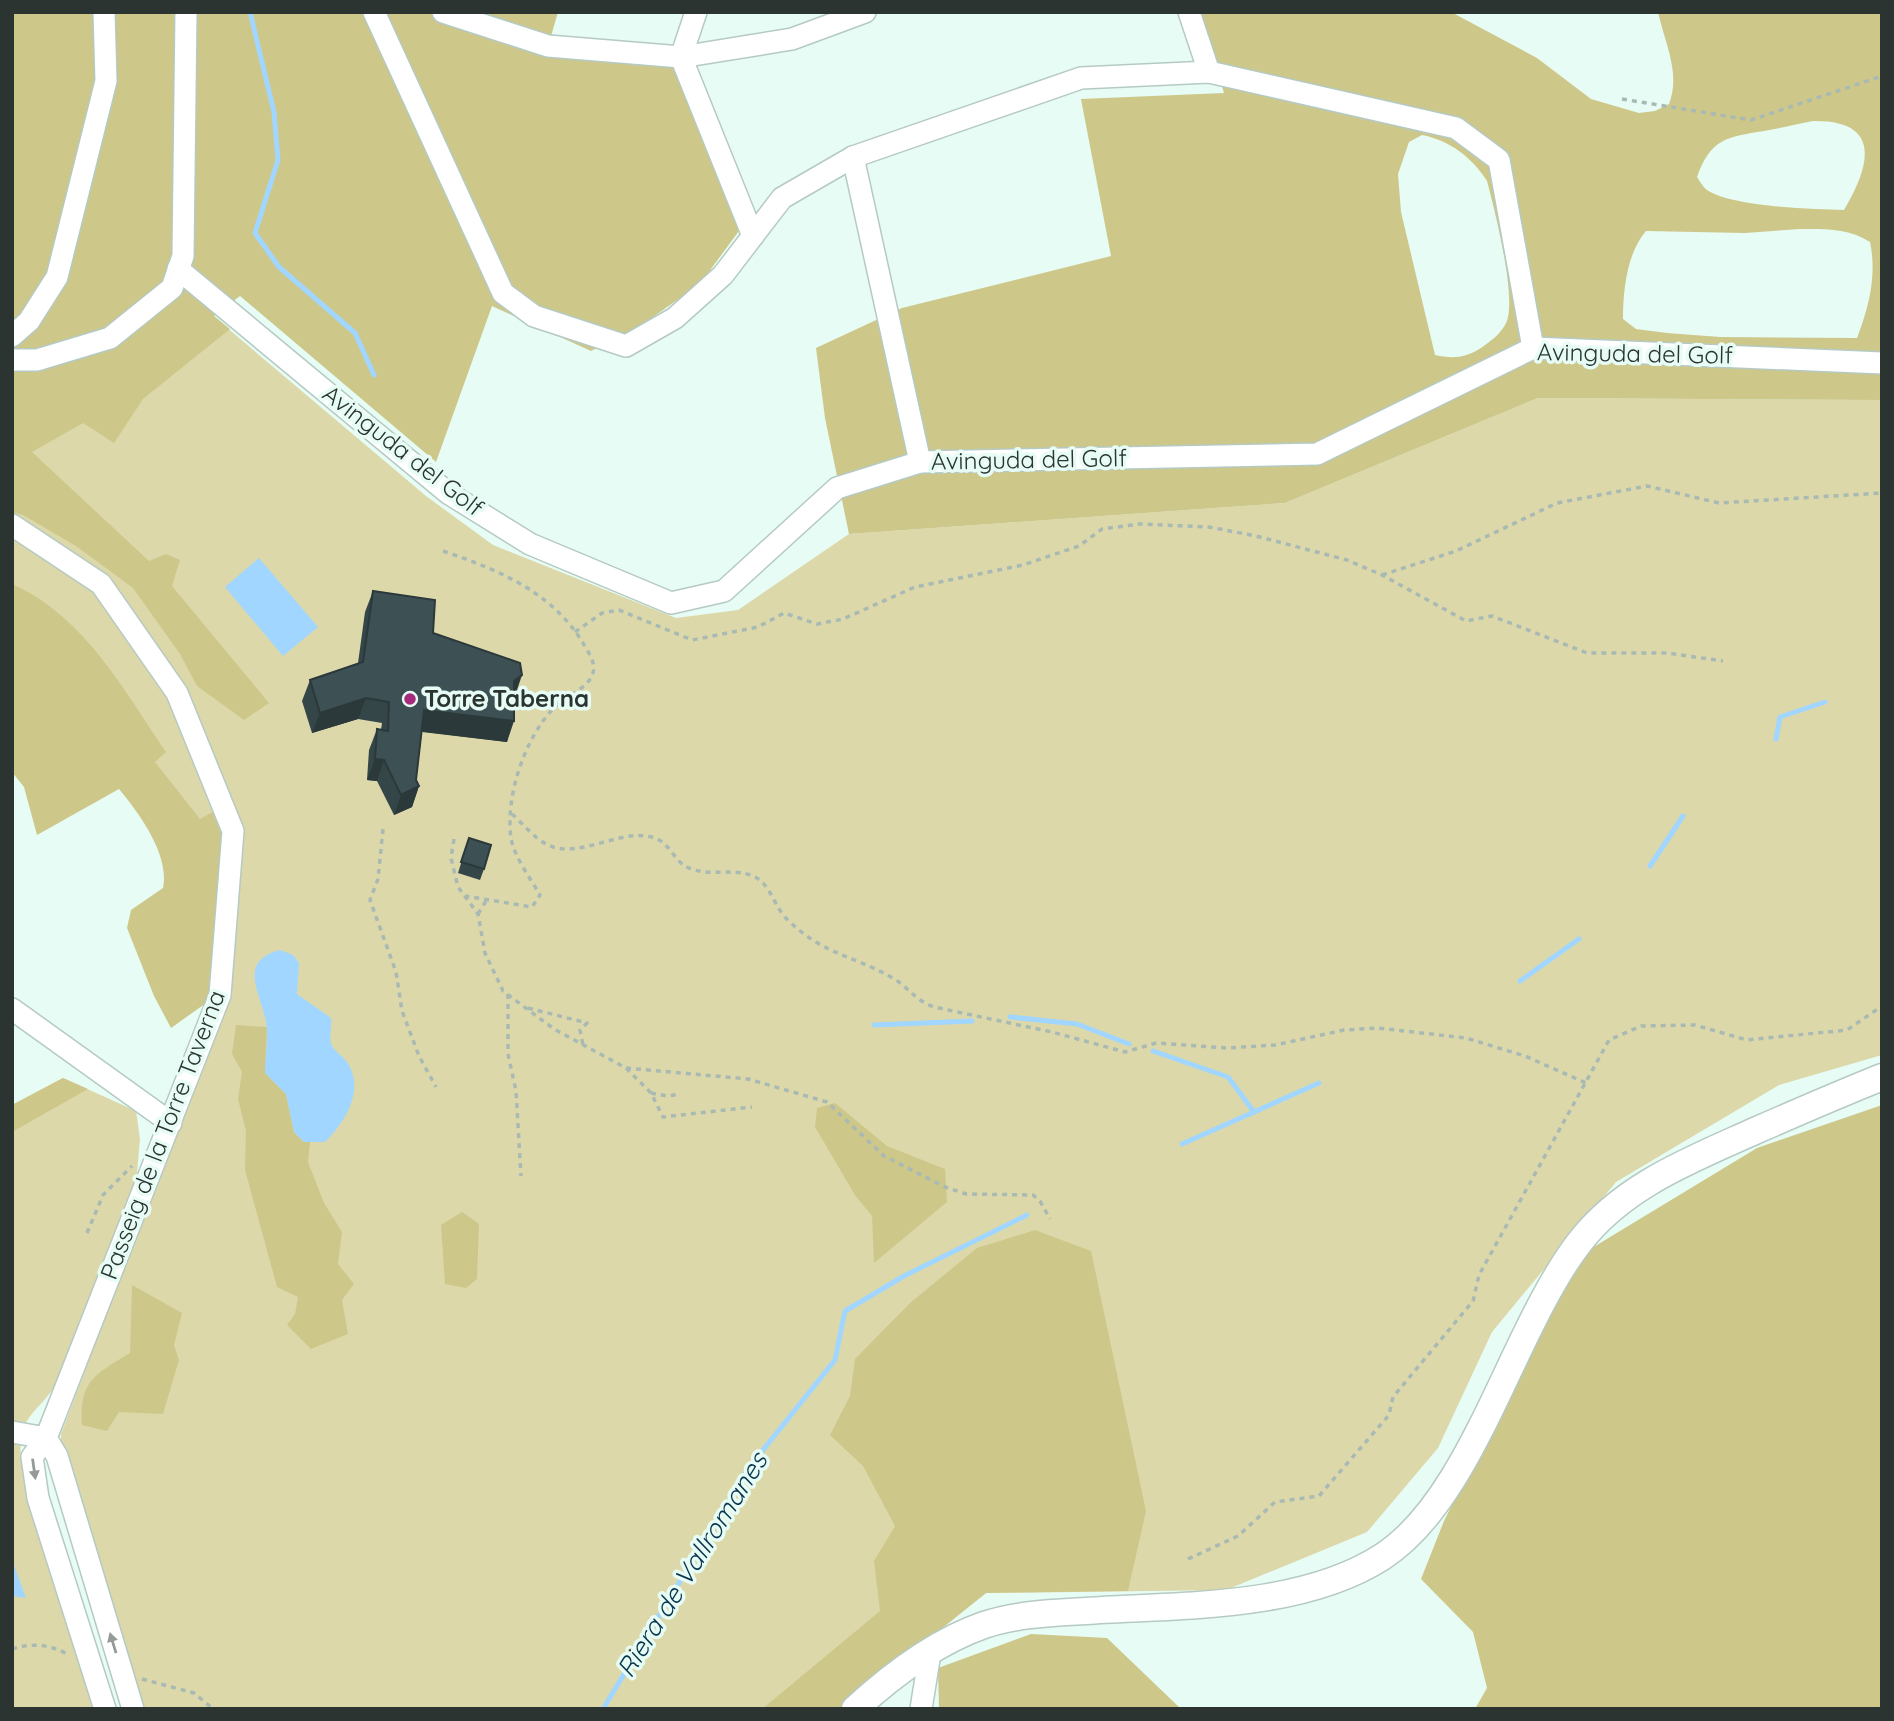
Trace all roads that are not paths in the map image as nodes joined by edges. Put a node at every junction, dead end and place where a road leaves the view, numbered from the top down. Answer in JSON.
{"nodes":[{"id":1,"x":104,"y":12,"type":"edge"},
{"id":2,"x":186,"y":12,"type":"edge"},
{"id":3,"x":374,"y":12,"type":"edge"},
{"id":4,"x":443,"y":12,"type":"edge"},
{"id":5,"x":696,"y":12,"type":"edge"},
{"id":6,"x":864,"y":12,"type":"edge"},
{"id":7,"x":1189,"y":12,"type":"edge"},
{"id":8,"x":681,"y":57,"type":"junction"},
{"id":9,"x":1209,"y":72,"type":"junction"},
{"id":10,"x":853,"y":157,"type":"junction"},
{"id":11,"x":752,"y":236,"type":"junction"},
{"id":12,"x":178,"y":269,"type":"junction"},
{"id":13,"x":12,"y":336,"type":"edge"},
{"id":14,"x":1533,"y":348,"type":"junction"},
{"id":15,"x":12,"y":360,"type":"edge"},
{"id":16,"x":1882,"y":363,"type":"edge"},
{"id":17,"x":920,"y":462,"type":"junction"},
{"id":18,"x":12,"y":525,"type":"edge"},
{"id":19,"x":12,"y":1009,"type":"edge"},
{"id":20,"x":1882,"y":1077,"type":"edge"},
{"id":21,"x":171,"y":1123,"type":"junction"},
{"id":22,"x":12,"y":1432,"type":"edge"},
{"id":23,"x":46,"y":1438,"type":"junction"},
{"id":24,"x":930,"y":1653,"type":"junction"},
{"id":25,"x":106,"y":1709,"type":"edge"},
{"id":26,"x":132,"y":1709,"type":"edge"},
{"id":27,"x":855,"y":1709,"type":"edge"},
{"id":28,"x":876,"y":1709,"type":"edge"},
{"id":29,"x":921,"y":1709,"type":"edge"}],
"edges":[{"from":1,"to":13,"type":"street"},
{"from":2,"to":12,"type":"street"},
{"from":3,"to":11,"type":"street"},
{"from":4,"to":8,"type":"street"},
{"from":5,"to":8,"type":"street"},
{"from":6,"to":8,"type":"street"},
{"from":7,"to":9,"type":"street"},
{"from":8,"to":11,"type":"street"},
{"from":9,"to":10,"type":"street"},
{"from":9,"to":14,"type":"street"},
{"from":10,"to":11,"type":"street"},
{"from":10,"to":17,"type":"street"},
{"from":12,"to":15,"type":"street"},
{"from":12,"to":17,"type":"street","name":"Avinguda del Golf"},
{"from":14,"to":16,"type":"street","name":"Avinguda del Golf"},
{"from":14,"to":17,"type":"street","name":"Avinguda del Golf"},
{"from":18,"to":21,"type":"street","name":"Passeig de la Torre Taverna"},
{"from":19,"to":21,"type":"street"},
{"from":20,"to":24,"type":"main road"},
{"from":21,"to":23,"type":"street","name":"Passeig de la Torre Taverna"},
{"from":22,"to":23,"type":"street"},
{"from":23,"to":25,"type":"street","name":"Passeig de la Torre Taverna","one_way":true},
{"from":26,"to":23,"type":"street","one_way":true},
{"from":24,"to":27,"type":"main road"},
{"from":24,"to":28,"type":"main road"},
{"from":24,"to":29,"type":"street"}]}
